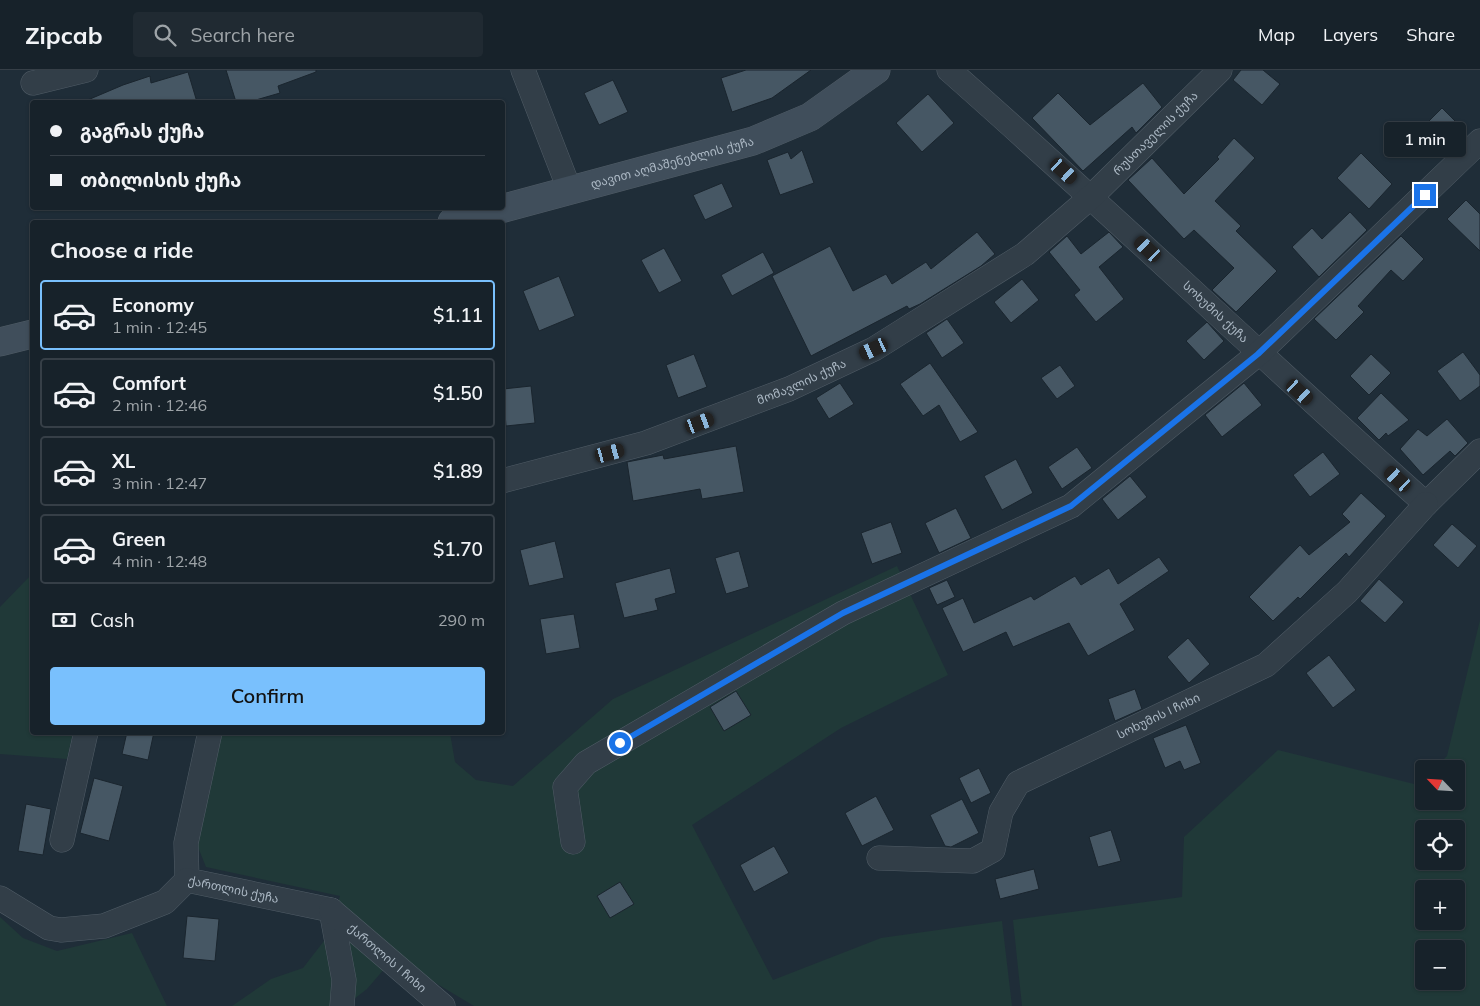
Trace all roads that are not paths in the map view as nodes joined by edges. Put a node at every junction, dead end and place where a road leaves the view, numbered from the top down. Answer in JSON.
{"nodes":[{"id":1,"x":86,"y":70,"type":"edge"},
{"id":2,"x":522,"y":70,"type":"edge"},
{"id":3,"x":876,"y":70,"type":"edge"},
{"id":4,"x":949,"y":70,"type":"edge"},
{"id":5,"x":1220,"y":70,"type":"edge"},
{"id":6,"x":33,"y":83,"type":"dead end"},
{"id":7,"x":1480,"y":142,"type":"edge"},
{"id":8,"x":570,"y":191,"type":"junction"},
{"id":9,"x":1092,"y":196,"type":"junction"},
{"id":10,"x":505,"y":208,"type":"edge"},
{"id":11,"x":498,"y":210,"type":"edge"},
{"id":12,"x":460,"y":220,"type":"edge"},
{"id":13,"x":30,"y":334,"type":"edge"},
{"id":14,"x":0,"y":342,"type":"edge"},
{"id":15,"x":1258,"y":354,"type":"junction"},
{"id":16,"x":1480,"y":451,"type":"edge"},
{"id":17,"x":505,"y":480,"type":"edge"},
{"id":18,"x":1426,"y":504,"type":"junction"},
{"id":19,"x":85,"y":735,"type":"edge"},
{"id":20,"x":209,"y":735,"type":"edge"},
{"id":21,"x":62,"y":840,"type":"dead end"},
{"id":22,"x":573,"y":842,"type":"dead end"},
{"id":23,"x":879,"y":858,"type":"dead end"},
{"id":24,"x":187,"y":880,"type":"junction"},
{"id":25,"x":0,"y":898,"type":"edge"},
{"id":26,"x":331,"y":910,"type":"junction"},
{"id":27,"x":342,"y":1006,"type":"edge"},
{"id":28,"x":443,"y":1006,"type":"edge"}],
"edges":[{"from":1,"to":6,"type":"street"},
{"from":2,"to":8,"type":"street"},
{"from":3,"to":8,"type":"street","name":"დავით აღმაშენებლის ქუჩა"},
{"from":4,"to":9,"type":"street","name":"სოხუმის ქუჩა"},
{"from":5,"to":9,"type":"street","name":"რუსთაველის ქუჩა"},
{"from":7,"to":15,"type":"street"},
{"from":8,"to":10,"type":"street","name":"დავით აღმაშენებლის ქუჩა"},
{"from":9,"to":15,"type":"street","name":"სოხუმის ქუჩა"},
{"from":9,"to":17,"type":"street","name":"მომავლის ქუჩა"},
{"from":11,"to":12,"type":"street","name":"დავით აღმაშენებლის ქუჩა"},
{"from":13,"to":14,"type":"street"},
{"from":15,"to":18,"type":"street","name":"სოხუმის ქუჩა"},
{"from":15,"to":22,"type":"street"},
{"from":16,"to":18,"type":"street"},
{"from":18,"to":23,"type":"street","name":"სოხუმის I ჩიხი"},
{"from":19,"to":21,"type":"street"},
{"from":20,"to":24,"type":"street","name":"ქართლის ქუჩა"},
{"from":24,"to":25,"type":"street"},
{"from":24,"to":26,"type":"street","name":"ქართლის ქუჩა"},
{"from":26,"to":27,"type":"street"},
{"from":26,"to":28,"type":"street","name":"ქართლის I ჩიხი"}]}
